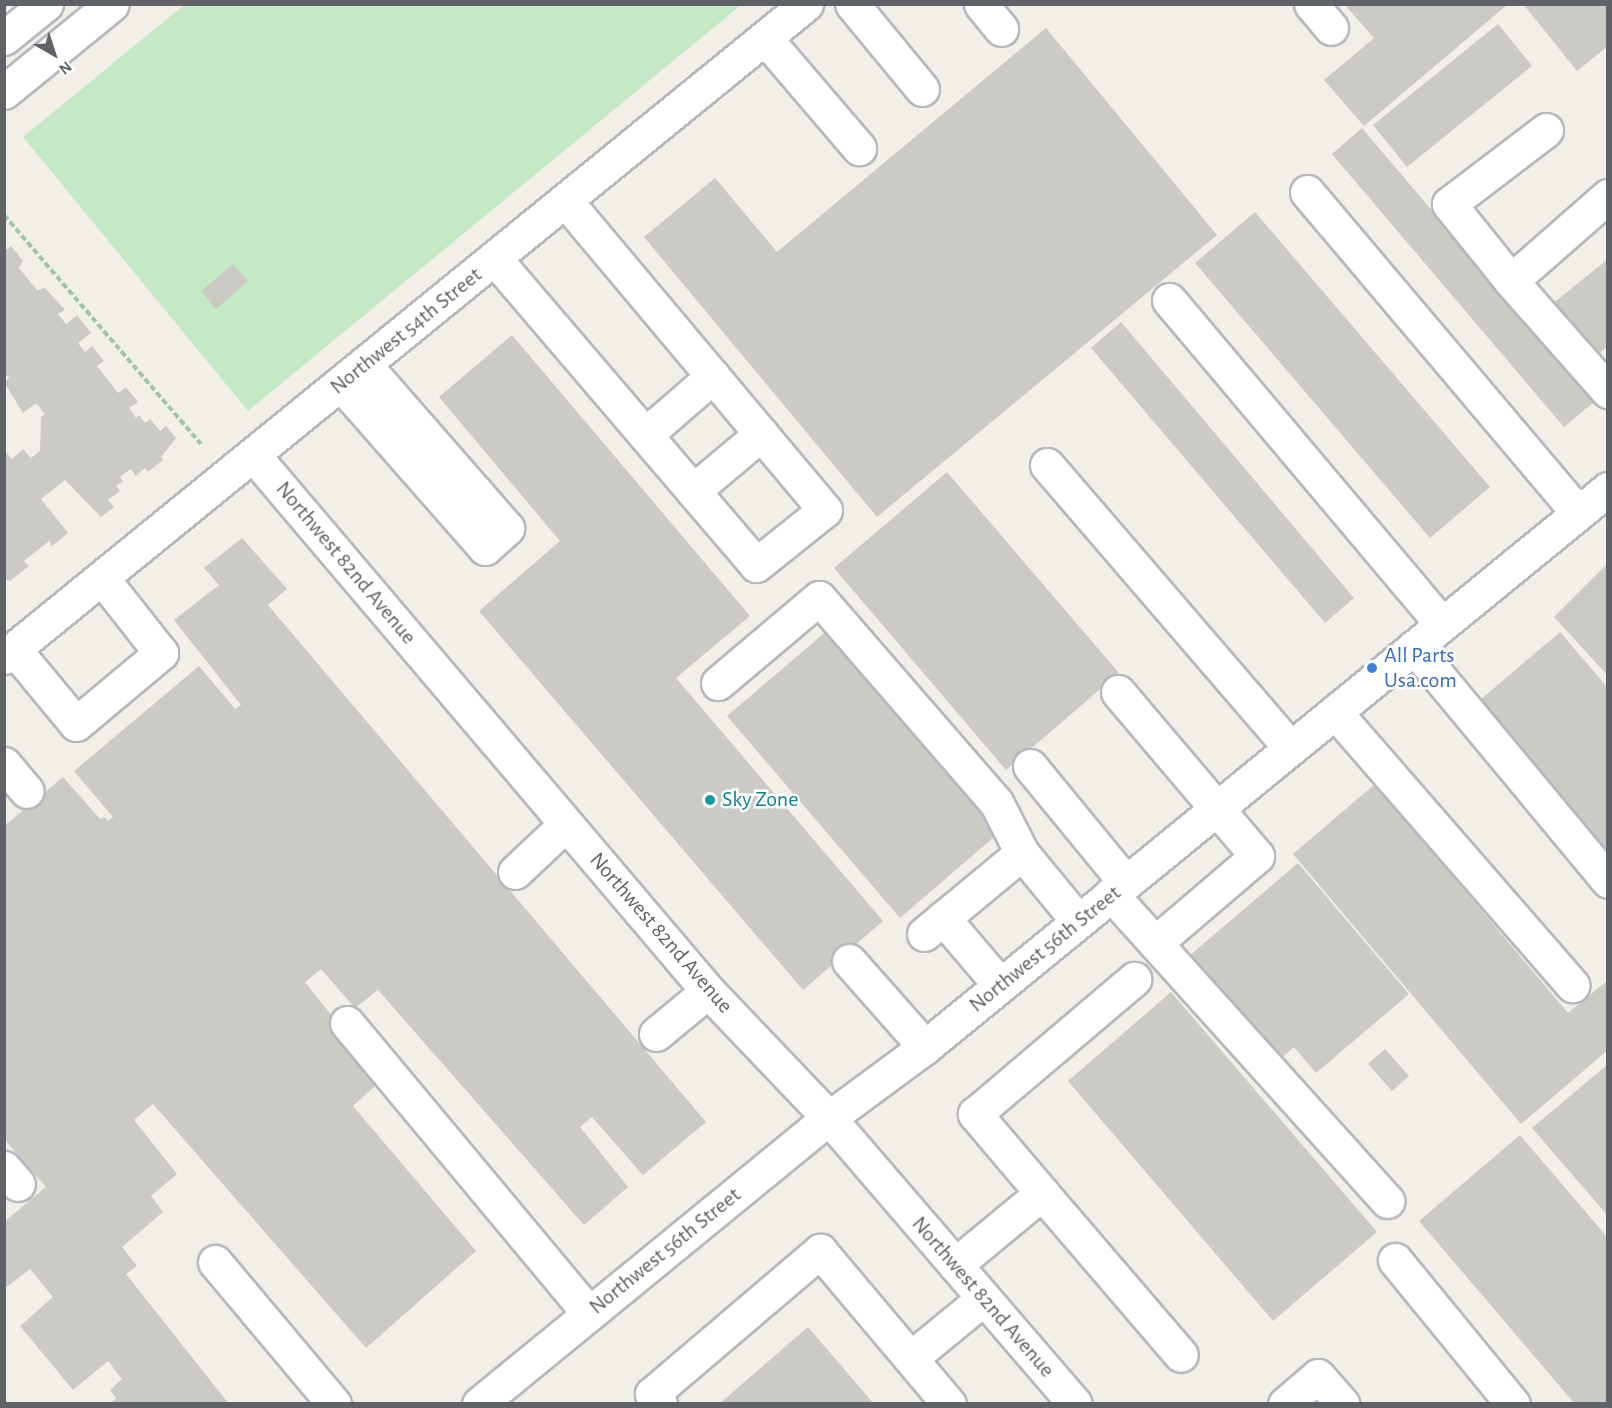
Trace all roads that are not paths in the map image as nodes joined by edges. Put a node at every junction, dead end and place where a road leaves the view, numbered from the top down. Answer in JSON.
{"nodes":[{"id":1,"x":46,"y":4,"type":"edge"},
{"id":2,"x":112,"y":4,"type":"edge"},
{"id":3,"x":806,"y":4,"type":"edge"},
{"id":4,"x":852,"y":4,"type":"edge"},
{"id":5,"x":4,"y":38,"type":"edge"},
{"id":6,"x":765,"y":38,"type":"junction"},
{"id":7,"x":922,"y":89,"type":"dead end"},
{"id":8,"x":4,"y":92,"type":"edge"},
{"id":9,"x":1546,"y":130,"type":"dead end"},
{"id":10,"x":859,"y":148,"type":"dead end"},
{"id":11,"x":1307,"y":192,"type":"dead end"},
{"id":12,"x":1608,"y":196,"type":"edge"},
{"id":13,"x":566,"y":201,"type":"junction"},
{"id":14,"x":495,"y":259,"type":"junction"},
{"id":15,"x":1511,"y":280,"type":"junction"},
{"id":16,"x":1169,"y":300,"type":"dead end"},
{"id":17,"x":353,"y":375,"type":"junction"},
{"id":18,"x":713,"y":376,"type":"junction"},
{"id":19,"x":1608,"y":391,"type":"edge"},
{"id":20,"x":761,"y":434,"type":"junction"},
{"id":21,"x":645,"y":435,"type":"junction"},
{"id":22,"x":254,"y":456,"type":"junction"},
{"id":23,"x":1047,"y":465,"type":"dead end"},
{"id":24,"x":1608,"y":489,"type":"edge"},
{"id":25,"x":693,"y":491,"type":"junction"},
{"id":26,"x":1578,"y":513,"type":"junction"},
{"id":27,"x":102,"y":578,"type":"junction"},
{"id":28,"x":1442,"y":624,"type":"junction"},
{"id":29,"x":1414,"y":648,"type":"junction"},
{"id":30,"x":9,"y":653,"type":"edge"},
{"id":31,"x":718,"y":683,"type":"dead end"},
{"id":32,"x":1118,"y":692,"type":"dead end"},
{"id":33,"x":1335,"y":712,"type":"junction"},
{"id":34,"x":1290,"y":748,"type":"junction"},
{"id":35,"x":4,"y":764,"type":"edge"},
{"id":36,"x":1030,"y":766,"type":"dead end"},
{"id":37,"x":27,"y":791,"type":"dead end"},
{"id":38,"x":1216,"y":808,"type":"junction"},
{"id":39,"x":566,"y":824,"type":"junction"},
{"id":40,"x":1022,"y":853,"type":"junction"},
{"id":41,"x":514,"y":872,"type":"dead end"},
{"id":42,"x":1608,"y":881,"type":"edge"},
{"id":43,"x":1119,"y":888,"type":"junction"},
{"id":44,"x":1078,"y":921,"type":"junction"},
{"id":45,"x":1155,"y":944,"type":"junction"},
{"id":46,"x":849,"y":961,"type":"dead end"},
{"id":47,"x":1134,"y":979,"type":"dead end"},
{"id":48,"x":1000,"y":985,"type":"junction"},
{"id":49,"x":1572,"y":985,"type":"dead end"},
{"id":50,"x":708,"y":991,"type":"junction"},
{"id":51,"x":347,"y":1023,"type":"dead end"},
{"id":52,"x":656,"y":1034,"type":"dead end"},
{"id":53,"x":925,"y":1047,"type":"junction"},
{"id":54,"x":829,"y":1118,"type":"junction"},
{"id":55,"x":1042,"y":1193,"type":"junction"},
{"id":56,"x":1387,"y":1201,"type":"dead end"},
{"id":57,"x":1395,"y":1260,"type":"dead end"},
{"id":58,"x":215,"y":1262,"type":"dead end"},
{"id":59,"x":955,"y":1265,"type":"junction"},
{"id":60,"x":984,"y":1298,"type":"junction"},
{"id":61,"x":589,"y":1313,"type":"junction"},
{"id":62,"x":1181,"y":1354,"type":"dead end"},
{"id":63,"x":911,"y":1358,"type":"junction"},
{"id":64,"x":481,"y":1403,"type":"edge"},
{"id":65,"x":334,"y":1404,"type":"edge"},
{"id":66,"x":660,"y":1404,"type":"edge"},
{"id":67,"x":949,"y":1404,"type":"edge"},
{"id":68,"x":1075,"y":1404,"type":"edge"},
{"id":69,"x":1285,"y":1404,"type":"edge"},
{"id":70,"x":1342,"y":1404,"type":"edge"},
{"id":71,"x":1513,"y":1404,"type":"edge"}],
"edges":[{"from":1,"to":5,"type":"street"},
{"from":2,"to":8,"type":"street"},
{"from":3,"to":6,"type":"street","name":"Northwest 54th Street"},
{"from":4,"to":7,"type":"street"},
{"from":6,"to":10,"type":"street"},
{"from":6,"to":13,"type":"street","name":"Northwest 54th Street"},
{"from":9,"to":15,"type":"street"},
{"from":11,"to":26,"type":"street"},
{"from":12,"to":15,"type":"street"},
{"from":13,"to":14,"type":"street","name":"Northwest 54th Street"},
{"from":13,"to":18,"type":"street"},
{"from":14,"to":17,"type":"street","name":"Northwest 54th Street"},
{"from":14,"to":21,"type":"street"},
{"from":15,"to":19,"type":"street"},
{"from":16,"to":28,"type":"street"},
{"from":17,"to":17,"type":"street"},
{"from":17,"to":22,"type":"street","name":"Northwest 54th Street"},
{"from":18,"to":20,"type":"street"},
{"from":18,"to":21,"type":"street"},
{"from":20,"to":25,"type":"street"},
{"from":20,"to":25,"type":"street"},
{"from":21,"to":25,"type":"street"},
{"from":22,"to":27,"type":"street","name":"Northwest 54th Street"},
{"from":22,"to":39,"type":"street","name":"Northwest 82nd Avenue"},
{"from":23,"to":34,"type":"street"},
{"from":24,"to":26,"type":"street","name":"Northwest 56th Street"},
{"from":26,"to":28,"type":"street","name":"Northwest 56th Street"},
{"from":27,"to":30,"type":"street","name":"Northwest 54th Street"},
{"from":27,"to":30,"type":"street"},
{"from":28,"to":29,"type":"street","name":"Northwest 56th Street"},
{"from":29,"to":33,"type":"street","name":"Northwest 56th Street"},
{"from":29,"to":42,"type":"street"},
{"from":31,"to":40,"type":"street"},
{"from":32,"to":38,"type":"street"},
{"from":33,"to":34,"type":"street","name":"Northwest 56th Street"},
{"from":33,"to":49,"type":"street"},
{"from":34,"to":38,"type":"street","name":"Northwest 56th Street"},
{"from":35,"to":37,"type":"street"},
{"from":36,"to":43,"type":"street"},
{"from":38,"to":43,"type":"street","name":"Northwest 56th Street"},
{"from":38,"to":45,"type":"street"},
{"from":39,"to":41,"type":"street"},
{"from":39,"to":50,"type":"street","name":"Northwest 82nd Avenue"},
{"from":40,"to":44,"type":"street"},
{"from":40,"to":48,"type":"street"},
{"from":43,"to":44,"type":"street","name":"Northwest 56th Street"},
{"from":43,"to":45,"type":"street"},
{"from":44,"to":48,"type":"street","name":"Northwest 56th Street"},
{"from":45,"to":56,"type":"street"},
{"from":46,"to":53,"type":"street"},
{"from":47,"to":55,"type":"street"},
{"from":48,"to":53,"type":"street","name":"Northwest 56th Street"},
{"from":50,"to":52,"type":"street"},
{"from":50,"to":54,"type":"street","name":"Northwest 82nd Avenue"},
{"from":51,"to":61,"type":"street"},
{"from":53,"to":54,"type":"street","name":"Northwest 56th Street"},
{"from":54,"to":59,"type":"street","name":"Northwest 82nd Avenue"},
{"from":54,"to":61,"type":"street","name":"Northwest 56th Street"},
{"from":55,"to":59,"type":"street"},
{"from":55,"to":62,"type":"street"},
{"from":57,"to":71,"type":"street"},
{"from":58,"to":65,"type":"street"},
{"from":59,"to":60,"type":"street","name":"Northwest 82nd Avenue"},
{"from":60,"to":63,"type":"street"},
{"from":60,"to":68,"type":"street","name":"Northwest 82nd Avenue"},
{"from":61,"to":64,"type":"street","name":"Northwest 56th Street"},
{"from":63,"to":66,"type":"street"},
{"from":63,"to":67,"type":"street"},
{"from":69,"to":70,"type":"street"}]}
